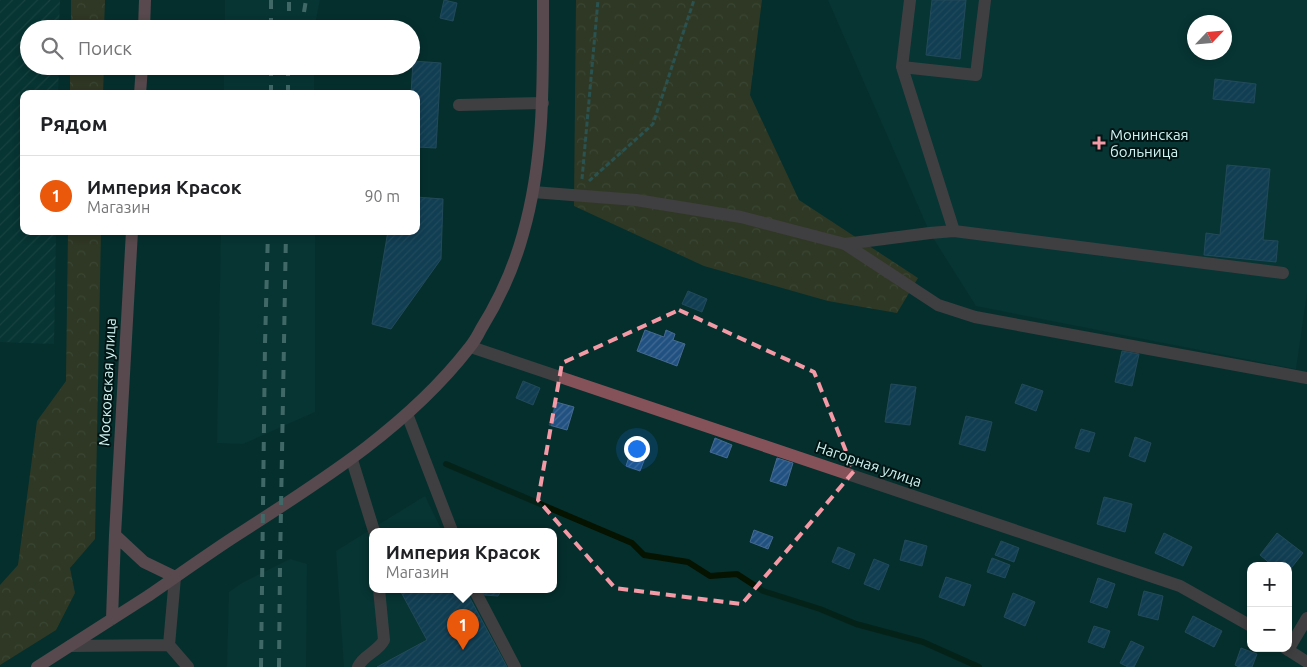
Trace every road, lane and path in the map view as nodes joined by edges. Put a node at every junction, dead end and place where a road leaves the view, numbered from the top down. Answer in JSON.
{"nodes":[{"id":1,"x":145,"y":0,"type":"edge"},
{"id":2,"x":543,"y":0,"type":"edge"},
{"id":3,"x":598,"y":0,"type":"edge"},
{"id":4,"x":694,"y":0,"type":"edge"},
{"id":5,"x":910,"y":0,"type":"edge"},
{"id":6,"x":985,"y":0,"type":"edge"},
{"id":7,"x":144,"y":20,"type":"edge"},
{"id":8,"x":902,"y":66,"type":"junction"},
{"id":9,"x":141,"y":75,"type":"edge"},
{"id":10,"x":140,"y":90,"type":"edge"},
{"id":11,"x":542,"y":103,"type":"junction"},
{"id":12,"x":459,"y":105,"type":"dead end"},
{"id":13,"x":581,"y":188,"type":"junction"},
{"id":14,"x":533,"y":192,"type":"junction"},
{"id":15,"x":568,"y":194,"type":"junction"},
{"id":16,"x":954,"y":231,"type":"junction"},
{"id":17,"x":132,"y":235,"type":"edge"},
{"id":18,"x":845,"y":244,"type":"junction"},
{"id":19,"x":1283,"y":273,"type":"dead end"},
{"id":20,"x":471,"y":347,"type":"junction"},
{"id":21,"x":1307,"y":378,"type":"edge"},
{"id":22,"x":407,"y":414,"type":"junction"},
{"id":23,"x":352,"y":460,"type":"junction"},
{"id":24,"x":373,"y":528,"type":"edge"},
{"id":25,"x":451,"y":528,"type":"edge"},
{"id":26,"x":115,"y":535,"type":"junction"},
{"id":27,"x":175,"y":577,"type":"junction"},
{"id":28,"x":380,"y":593,"type":"edge"},
{"id":29,"x":476,"y":593,"type":"edge"},
{"id":30,"x":1307,"y":618,"type":"edge"},
{"id":31,"x":112,"y":619,"type":"junction"},
{"id":32,"x":1247,"y":624,"type":"edge"},
{"id":33,"x":1292,"y":641,"type":"edge"},
{"id":34,"x":169,"y":645,"type":"junction"},
{"id":35,"x":70,"y":646,"type":"junction"},
{"id":36,"x":1292,"y":652,"type":"edge"},
{"id":37,"x":1307,"y":662,"type":"edge"},
{"id":38,"x":38,"y":667,"type":"edge"},
{"id":39,"x":188,"y":667,"type":"edge"},
{"id":40,"x":358,"y":667,"type":"edge"},
{"id":41,"x":515,"y":667,"type":"edge"}],
"edges":[{"from":1,"to":7,"type":"main road"},
{"from":2,"to":11,"type":"main road"},
{"from":3,"to":13,"type":"path"},
{"from":4,"to":13,"type":"path"},
{"from":5,"to":8,"type":"street"},
{"from":6,"to":8,"type":"street"},
{"from":8,"to":16,"type":"street"},
{"from":9,"to":10,"type":"main road"},
{"from":11,"to":12,"type":"street"},
{"from":11,"to":14,"type":"main road"},
{"from":13,"to":15,"type":"path"},
{"from":14,"to":15,"type":"street"},
{"from":14,"to":20,"type":"main road"},
{"from":15,"to":18,"type":"street"},
{"from":16,"to":18,"type":"street"},
{"from":16,"to":19,"type":"street"},
{"from":17,"to":26,"type":"main road","name":"Московская улица"},
{"from":18,"to":21,"type":"street"},
{"from":20,"to":22,"type":"main road"},
{"from":20,"to":32,"type":"street","name":"Нагорная улица"},
{"from":22,"to":23,"type":"main road"},
{"from":22,"to":25,"type":"street"},
{"from":23,"to":24,"type":"street"},
{"from":23,"to":27,"type":"main road"},
{"from":26,"to":27,"type":"main road"},
{"from":26,"to":31,"type":"main road","name":"Московская улица"},
{"from":27,"to":31,"type":"main road"},
{"from":27,"to":34,"type":"street"},
{"from":28,"to":40,"type":"street"},
{"from":29,"to":41,"type":"street"},
{"from":30,"to":33,"type":"street"},
{"from":31,"to":35,"type":"main road"},
{"from":34,"to":35,"type":"street"},
{"from":34,"to":39,"type":"street"},
{"from":35,"to":38,"type":"main road"},
{"from":36,"to":37,"type":"street"}]}
